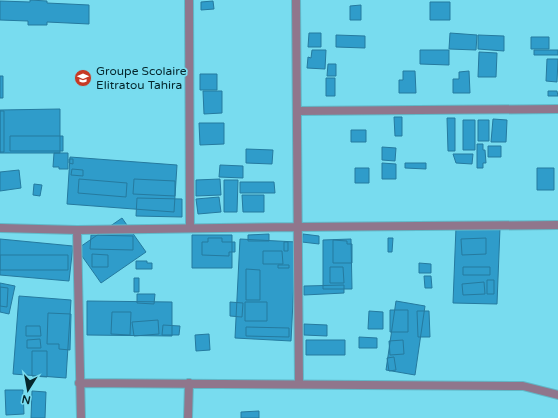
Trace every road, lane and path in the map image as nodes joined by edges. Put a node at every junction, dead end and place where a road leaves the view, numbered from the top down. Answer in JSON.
{"nodes":[{"id":1,"x":189,"y":0,"type":"edge"},
{"id":2,"x":296,"y":0,"type":"edge"},
{"id":3,"x":558,"y":109,"type":"edge"},
{"id":4,"x":297,"y":111,"type":"junction"},
{"id":5,"x":558,"y":225,"type":"edge"},
{"id":6,"x":297,"y":227,"type":"junction"},
{"id":7,"x":0,"y":228,"type":"edge"},
{"id":8,"x":190,"y":228,"type":"junction"},
{"id":9,"x":77,"y":230,"type":"junction"},
{"id":10,"x":79,"y":383,"type":"junction"},
{"id":11,"x":189,"y":383,"type":"junction"},
{"id":12,"x":298,"y":384,"type":"junction"},
{"id":13,"x":558,"y":395,"type":"edge"},
{"id":14,"x":81,"y":418,"type":"edge"},
{"id":15,"x":188,"y":418,"type":"edge"}],
"edges":[{"from":1,"to":8,"type":"street"},
{"from":2,"to":4,"type":"street"},
{"from":3,"to":4,"type":"street"},
{"from":4,"to":6,"type":"street"},
{"from":5,"to":6,"type":"street"},
{"from":6,"to":8,"type":"street"},
{"from":6,"to":12,"type":"street"},
{"from":7,"to":9,"type":"street"},
{"from":8,"to":9,"type":"street"},
{"from":9,"to":10,"type":"street"},
{"from":10,"to":11,"type":"street"},
{"from":10,"to":14,"type":"street"},
{"from":11,"to":12,"type":"street"},
{"from":11,"to":15,"type":"street"},
{"from":12,"to":13,"type":"street"}]}
